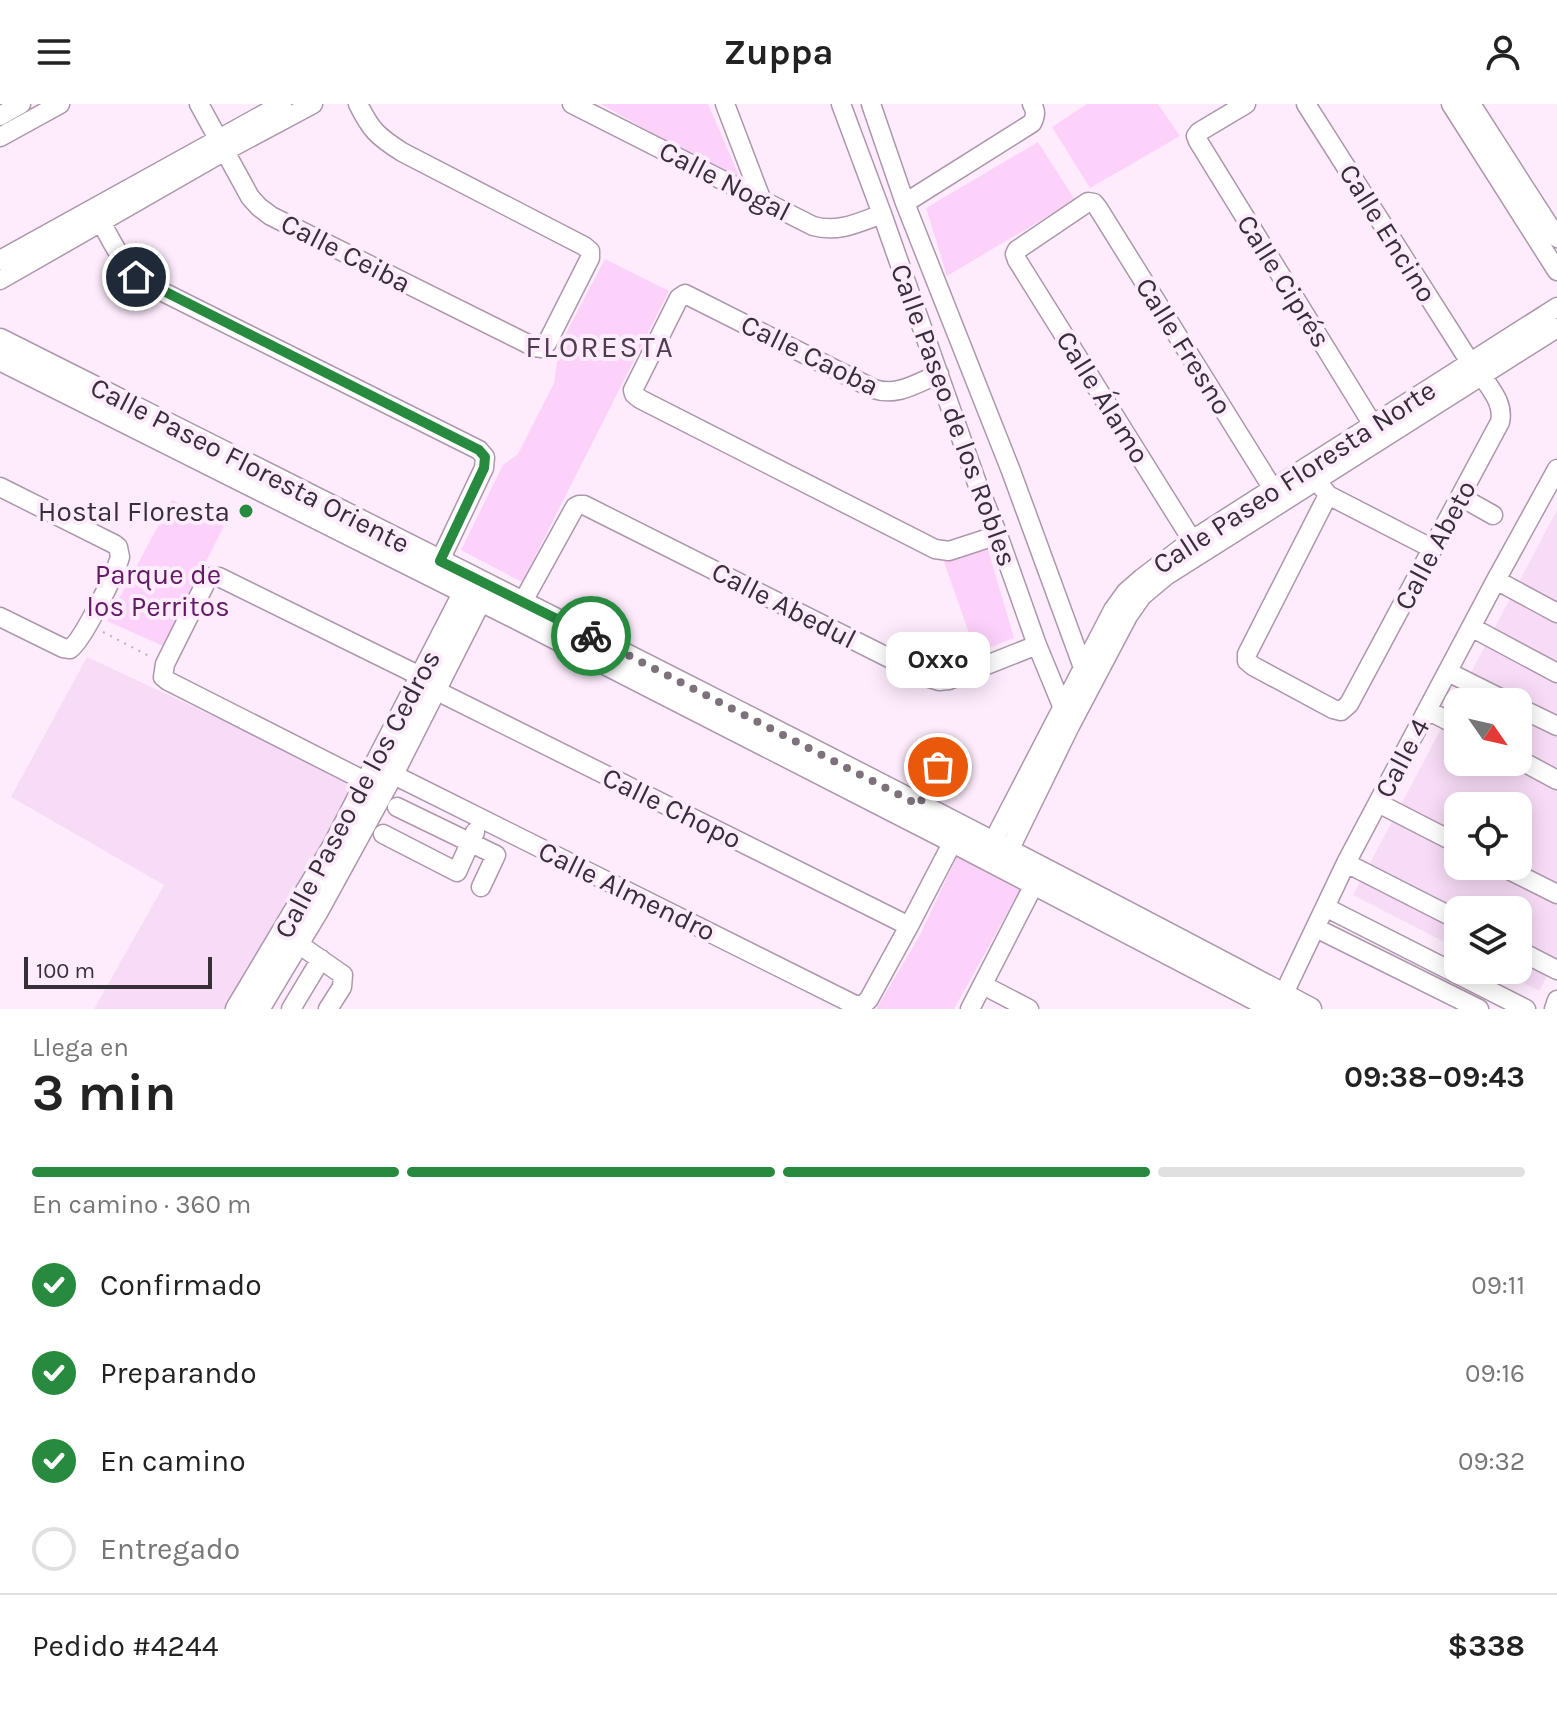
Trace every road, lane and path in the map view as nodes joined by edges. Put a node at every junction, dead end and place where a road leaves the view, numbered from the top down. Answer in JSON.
{"nodes":[{"id":1,"x":60,"y":104,"type":"edge"},
{"id":2,"x":199,"y":104,"type":"edge"},
{"id":3,"x":282,"y":104,"type":"edge"},
{"id":4,"x":313,"y":104,"type":"edge"},
{"id":5,"x":358,"y":104,"type":"edge"},
{"id":6,"x":572,"y":104,"type":"edge"},
{"id":7,"x":725,"y":104,"type":"edge"},
{"id":8,"x":841,"y":104,"type":"edge"},
{"id":9,"x":1246,"y":104,"type":"edge"},
{"id":10,"x":1306,"y":104,"type":"edge"},
{"id":11,"x":1451,"y":104,"type":"edge"},
{"id":12,"x":1471,"y":104,"type":"edge"},
{"id":13,"x":873,"y":110,"type":"edge"},
{"id":14,"x":1034,"y":110,"type":"edge"},
{"id":15,"x":15,"y":111,"type":"edge"},
{"id":16,"x":850,"y":130,"type":"junction"},
{"id":17,"x":0,"y":137,"type":"edge"},
{"id":18,"x":222,"y":145,"type":"junction"},
{"id":19,"x":762,"y":201,"type":"junction"},
{"id":20,"x":905,"y":203,"type":"junction"},
{"id":21,"x":882,"y":214,"type":"junction"},
{"id":22,"x":101,"y":222,"type":"junction"},
{"id":23,"x":1557,"y":238,"type":"edge"},
{"id":24,"x":1015,"y":254,"type":"joint"},
{"id":25,"x":0,"y":260,"type":"edge"},
{"id":26,"x":1557,"y":271,"type":"edge"},
{"id":27,"x":0,"y":280,"type":"edge"},
{"id":28,"x":1557,"y":307,"type":"edge"},
{"id":29,"x":1557,"y":328,"type":"edge"},
{"id":30,"x":0,"y":340,"type":"edge"},
{"id":31,"x":0,"y":359,"type":"edge"},
{"id":32,"x":1476,"y":369,"type":"junction"},
{"id":33,"x":939,"y":374,"type":"junction"},
{"id":34,"x":1373,"y":425,"type":"junction"},
{"id":35,"x":186,"y":443,"type":"junction"},
{"id":36,"x":1557,"y":469,"type":"edge"},
{"id":37,"x":1312,"y":473,"type":"junction"},
{"id":38,"x":994,"y":477,"type":"junction"},
{"id":39,"x":0,"y":487,"type":"edge"},
{"id":40,"x":1273,"y":489,"type":"junction"},
{"id":41,"x":1328,"y":495,"type":"junction"},
{"id":42,"x":1461,"y":497,"type":"junction"},
{"id":43,"x":1493,"y":515,"type":"dead end"},
{"id":44,"x":998,"y":535,"type":"junction"},
{"id":45,"x":1192,"y":540,"type":"junction"},
{"id":46,"x":1433,"y":549,"type":"junction"},
{"id":47,"x":436,"y":568,"type":"junction"},
{"id":48,"x":1496,"y":580,"type":"junction"},
{"id":49,"x":476,"y":588,"type":"junction"},
{"id":50,"x":519,"y":609,"type":"junction"},
{"id":51,"x":1557,"y":613,"type":"edge"},
{"id":52,"x":0,"y":617,"type":"edge"},
{"id":53,"x":88,"y":624,"type":"junction"},
{"id":54,"x":1471,"y":627,"type":"junction"},
{"id":55,"x":1037,"y":645,"type":"junction"},
{"id":56,"x":1083,"y":667,"type":"junction"},
{"id":57,"x":164,"y":671,"type":"junction"},
{"id":58,"x":1448,"y":672,"type":"junction"},
{"id":59,"x":1557,"y":673,"type":"edge"},
{"id":60,"x":428,"y":683,"type":"junction"},
{"id":61,"x":1090,"y":686,"type":"junction"},
{"id":62,"x":1480,"y":688,"type":"edge"},
{"id":63,"x":683,"y":693,"type":"junction"},
{"id":64,"x":1063,"y":706,"type":"junction"},
{"id":65,"x":1427,"y":710,"type":"junction"},
{"id":66,"x":1532,"y":714,"type":"edge"},
{"id":67,"x":1444,"y":719,"type":"edge"},
{"id":68,"x":407,"y":724,"type":"junction"},
{"id":69,"x":1070,"y":726,"type":"junction"},
{"id":70,"x":1557,"y":726,"type":"edge"},
{"id":71,"x":948,"y":748,"type":"dead end"},
{"id":72,"x":1532,"y":767,"type":"edge"},
{"id":73,"x":392,"y":774,"type":"junction"},
{"id":74,"x":1557,"y":780,"type":"edge"},
{"id":75,"x":367,"y":782,"type":"junction"},
{"id":76,"x":1378,"y":803,"type":"junction"},
{"id":77,"x":919,"y":805,"type":"junction"},
{"id":78,"x":397,"y":807,"type":"dead end"},
{"id":79,"x":482,"y":819,"type":"junction"},
{"id":80,"x":383,"y":834,"type":"dead end"},
{"id":81,"x":957,"y":834,"type":"junction"},
{"id":82,"x":1444,"y":837,"type":"edge"},
{"id":83,"x":470,"y":844,"type":"junction"},
{"id":84,"x":996,"y":855,"type":"junction"},
{"id":85,"x":1346,"y":863,"type":"junction"},
{"id":86,"x":1038,"y":876,"type":"junction"},
{"id":87,"x":1529,"y":880,"type":"edge"},
{"id":88,"x":481,"y":887,"type":"dead end"},
{"id":89,"x":1557,"y":894,"type":"edge"},
{"id":90,"x":1325,"y":907,"type":"junction"},
{"id":91,"x":1444,"y":913,"type":"edge"},
{"id":92,"x":909,"y":926,"type":"junction"},
{"id":93,"x":1316,"y":928,"type":"junction"},
{"id":94,"x":297,"y":943,"type":"junction"},
{"id":95,"x":1532,"y":957,"type":"edge"},
{"id":96,"x":321,"y":959,"type":"junction"},
{"id":97,"x":1557,"y":970,"type":"edge"},
{"id":98,"x":983,"y":985,"type":"junction"},
{"id":99,"x":1557,"y":1000,"type":"edge"},
{"id":100,"x":1278,"y":1004,"type":"edge"},
{"id":101,"x":237,"y":1009,"type":"edge"},
{"id":102,"x":258,"y":1009,"type":"edge"},
{"id":103,"x":291,"y":1009,"type":"edge"},
{"id":104,"x":328,"y":1009,"type":"edge"},
{"id":105,"x":970,"y":1009,"type":"edge"},
{"id":106,"x":1029,"y":1009,"type":"edge"},
{"id":107,"x":1310,"y":1009,"type":"edge"},
{"id":108,"x":1479,"y":1009,"type":"edge"},
{"id":109,"x":1526,"y":1009,"type":"edge"},
{"id":110,"x":1554,"y":1009,"type":"edge"}],
"edges":[{"from":1,"to":15,"type":"street"},
{"from":2,"to":18,"type":"street","name":"Calle Ceiba"},
{"from":3,"to":18,"type":"street"},
{"from":4,"to":18,"type":"street"},
{"from":5,"to":18,"type":"street","name":"Calle Ceiba"},
{"from":6,"to":19,"type":"street","name":"Calle Nogal"},
{"from":7,"to":19,"type":"street"},
{"from":8,"to":16,"type":"street","name":"Calle Paseo de los Robles"},
{"from":9,"to":34,"type":"street","name":"Calle Ciprés"},
{"from":10,"to":32,"type":"street","name":"Calle Encino"},
{"from":11,"to":26,"type":"street"},
{"from":12,"to":23,"type":"street"},
{"from":13,"to":16,"type":"street"},
{"from":13,"to":20,"type":"street","name":"Calle Paseo de los Robles"},
{"from":14,"to":20,"type":"street"},
{"from":15,"to":17,"type":"street"},
{"from":16,"to":21,"type":"street","name":"Calle Paseo de los Robles"},
{"from":18,"to":22,"type":"street"},
{"from":18,"to":25,"type":"street"},
{"from":19,"to":21,"type":"street","name":"Calle Nogal"},
{"from":20,"to":38,"type":"street","name":"Calle Paseo de los Robles"},
{"from":21,"to":33,"type":"street","name":"Calle Paseo de los Robles"},
{"from":22,"to":27,"type":"street"},
{"from":22,"to":47,"type":"street"},
{"from":24,"to":40,"type":"street","name":"Calle Fresno"},
{"from":24,"to":45,"type":"street","name":"Calle Álamo"},
{"from":28,"to":32,"type":"street","name":"Calle Paseo Floresta Norte"},
{"from":29,"to":32,"type":"street","name":"Calle Paseo Floresta Norte"},
{"from":30,"to":35,"type":"main road","name":"Calle Paseo Floresta Oriente"},
{"from":31,"to":35,"type":"main road","name":"Calle Paseo Floresta Oriente"},
{"from":32,"to":34,"type":"street","name":"Calle Paseo Floresta Norte"},
{"from":32,"to":37,"type":"street","name":"Calle Paseo Floresta Norte"},
{"from":32,"to":42,"type":"street","name":"Calle Abeto"},
{"from":33,"to":38,"type":"street","name":"Calle Paseo de los Robles"},
{"from":33,"to":44,"type":"street","name":"Calle Caoba"},
{"from":34,"to":37,"type":"street","name":"Calle Paseo Floresta Norte"},
{"from":35,"to":47,"type":"main road","name":"Calle Paseo Floresta Oriente"},
{"from":36,"to":48,"type":"street","name":"Calle 4"},
{"from":37,"to":40,"type":"street","name":"Calle Paseo Floresta Norte"},
{"from":37,"to":41,"type":"street"},
{"from":37,"to":61,"type":"street","name":"Calle Paseo Floresta Norte"},
{"from":38,"to":44,"type":"street","name":"Calle Paseo de los Robles"},
{"from":38,"to":56,"type":"street","name":"Calle Paseo de los Robles"},
{"from":39,"to":53,"type":"street"},
{"from":40,"to":45,"type":"street","name":"Calle Paseo Floresta Norte"},
{"from":41,"to":46,"type":"street"},
{"from":41,"to":46,"type":"street","name":"Calle Abeto"},
{"from":42,"to":43,"type":"street"},
{"from":42,"to":46,"type":"street","name":"Calle Abeto"},
{"from":44,"to":55,"type":"street","name":"Calle Paseo de los Robles"},
{"from":45,"to":56,"type":"street","name":"Calle Paseo Floresta Norte"},
{"from":47,"to":49,"type":"main road","name":"Calle Paseo Floresta Oriente"},
{"from":48,"to":51,"type":"street"},
{"from":48,"to":54,"type":"street","name":"Calle 4"},
{"from":49,"to":50,"type":"main road","name":"Calle Paseo Floresta Oriente"},
{"from":49,"to":60,"type":"main road","name":"Calle Paseo de los Cedros"},
{"from":50,"to":55,"type":"street","name":"Calle Abedul"},
{"from":50,"to":63,"type":"main road","name":"Calle Paseo Floresta Oriente"},
{"from":52,"to":53,"type":"street"},
{"from":53,"to":57,"type":"path"},
{"from":54,"to":58,"type":"street","name":"Calle 4"},
{"from":54,"to":59,"type":"street"},
{"from":55,"to":64,"type":"street","name":"Calle Paseo de los Robles"},
{"from":56,"to":61,"type":"street","name":"Calle Paseo de los Robles"},
{"from":56,"to":64,"type":"street","name":"Calle Paseo Floresta Norte"},
{"from":57,"to":60,"type":"street","name":"Calle Chopo"},
{"from":57,"to":75,"type":"street"},
{"from":58,"to":62,"type":"street"},
{"from":58,"to":65,"type":"street","name":"Calle 4"},
{"from":60,"to":68,"type":"main road","name":"Calle Paseo de los Cedros"},
{"from":60,"to":92,"type":"street","name":"Calle Chopo"},
{"from":61,"to":69,"type":"street","name":"Calle Paseo Floresta Norte"},
{"from":63,"to":77,"type":"main road","name":"Calle Paseo Floresta Oriente"},
{"from":63,"to":81,"type":"main road","name":"Calle Paseo Floresta Oriente"},
{"from":64,"to":69,"type":"street","name":"Calle Paseo de los Robles"},
{"from":64,"to":84,"type":"street","name":"Calle Paseo Floresta Norte"},
{"from":65,"to":67,"type":"street"},
{"from":65,"to":76,"type":"street","name":"Calle 4"},
{"from":66,"to":70,"type":"street"},
{"from":68,"to":73,"type":"main road","name":"Calle Paseo de los Cedros"},
{"from":68,"to":75,"type":"main road","name":"Calle Paseo de los Cedros"},
{"from":69,"to":84,"type":"street","name":"Calle Paseo Floresta Norte"},
{"from":71,"to":77,"type":"street"},
{"from":72,"to":74,"type":"street"},
{"from":73,"to":79,"type":"street","name":"Calle Almendro"},
{"from":73,"to":94,"type":"main road","name":"Calle Paseo de los Cedros"},
{"from":75,"to":101,"type":"main road","name":"Calle Paseo de los Cedros"},
{"from":76,"to":82,"type":"street"},
{"from":76,"to":85,"type":"street","name":"Calle 4"},
{"from":77,"to":81,"type":"main road","name":"Calle Paseo Floresta Oriente"},
{"from":78,"to":83,"type":"street"},
{"from":79,"to":83,"type":"street"},
{"from":79,"to":92,"type":"street","name":"Calle Almendro"},
{"from":80,"to":83,"type":"street"},
{"from":81,"to":84,"type":"main road","name":"Calle Paseo Floresta Oriente"},
{"from":81,"to":92,"type":"street"},
{"from":83,"to":88,"type":"street"},
{"from":84,"to":86,"type":"main road","name":"Calle Paseo Floresta Oriente"},
{"from":85,"to":90,"type":"street","name":"Calle 4"},
{"from":85,"to":91,"type":"street"},
{"from":86,"to":98,"type":"street"},
{"from":86,"to":100,"type":"main road","name":"Calle Paseo Floresta Oriente"},
{"from":87,"to":89,"type":"street"},
{"from":90,"to":93,"type":"street","name":"Calle 4"},
{"from":90,"to":109,"type":"street"},
{"from":93,"to":100,"type":"street","name":"Calle 4"},
{"from":93,"to":108,"type":"street"},
{"from":94,"to":96,"type":"street"},
{"from":94,"to":102,"type":"main road","name":"Calle Paseo de los Cedros"},
{"from":95,"to":97,"type":"street"},
{"from":96,"to":103,"type":"street"},
{"from":96,"to":104,"type":"street"},
{"from":98,"to":105,"type":"street"},
{"from":98,"to":106,"type":"street"},
{"from":99,"to":110,"type":"street"},
{"from":100,"to":107,"type":"main road","name":"Calle Paseo Floresta Oriente"}]}
